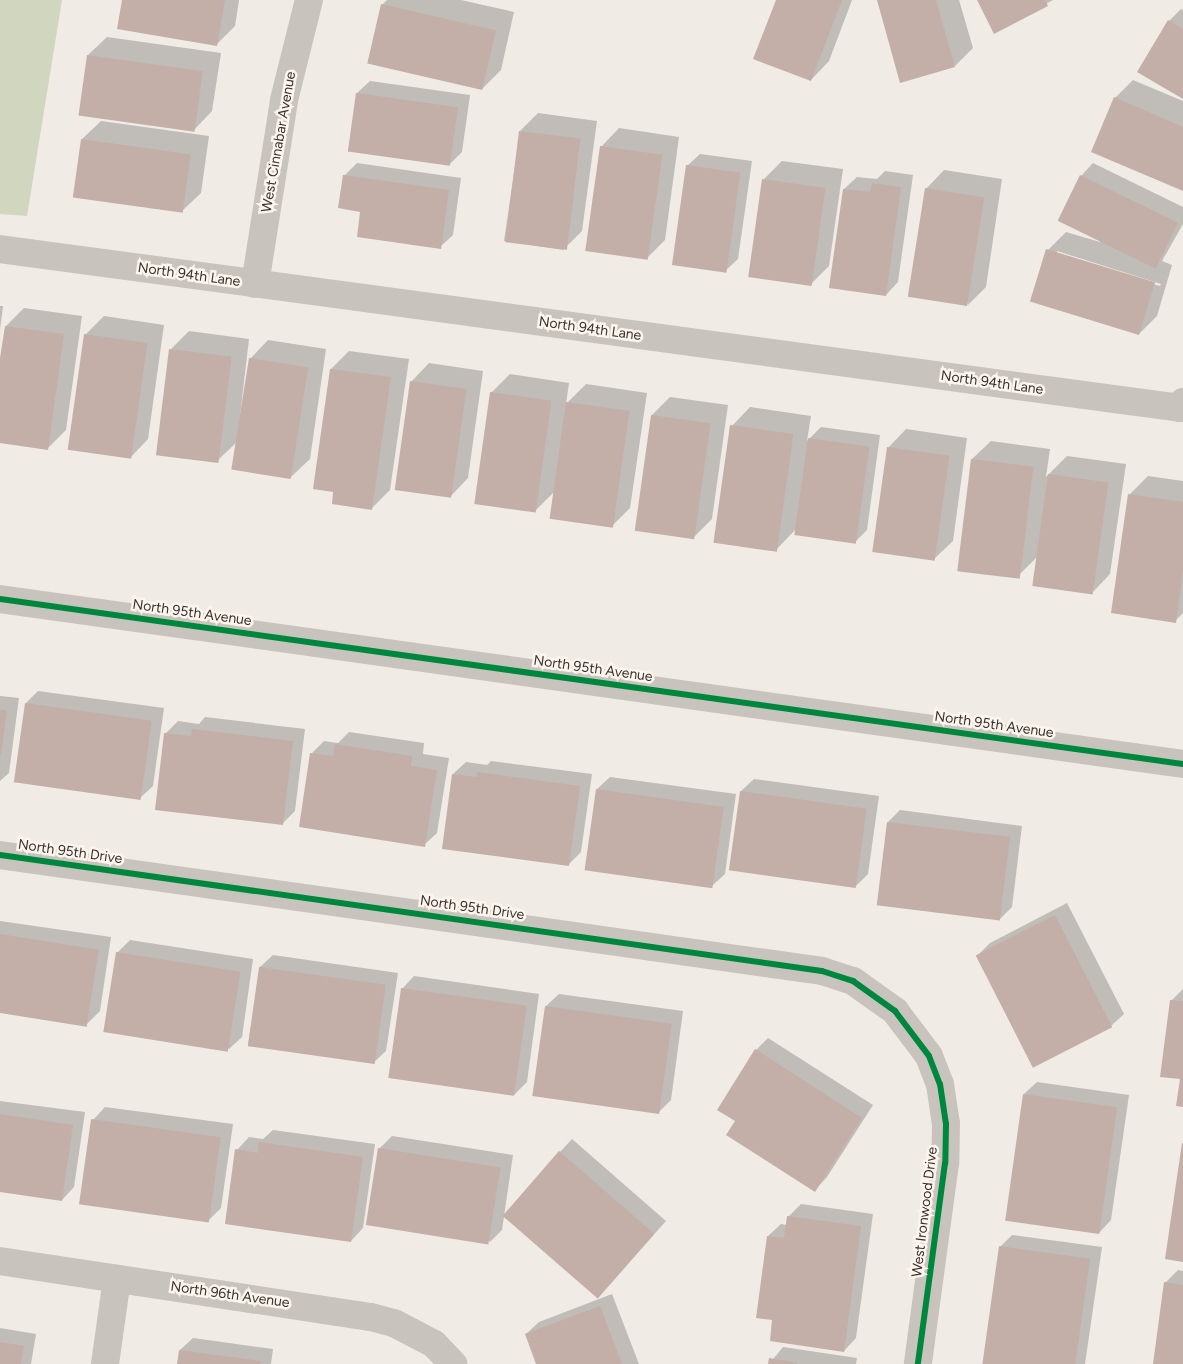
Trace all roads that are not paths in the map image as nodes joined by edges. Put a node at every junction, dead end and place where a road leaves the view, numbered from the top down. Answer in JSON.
{"nodes":[{"id":1,"x":309,"y":0,"type":"edge"},
{"id":2,"x":0,"y":249,"type":"edge"},
{"id":3,"x":255,"y":284,"type":"junction"},
{"id":4,"x":1182,"y":405,"type":"edge"},
{"id":5,"x":0,"y":599,"type":"edge"},
{"id":6,"x":1183,"y":764,"type":"edge"},
{"id":7,"x":0,"y":855,"type":"edge"},
{"id":8,"x":916,"y":1038,"type":"joint"},
{"id":9,"x":0,"y":1261,"type":"edge"},
{"id":10,"x":117,"y":1279,"type":"junction"},
{"id":11,"x":451,"y":1362,"type":"edge"},
{"id":12,"x":105,"y":1364,"type":"edge"},
{"id":13,"x":918,"y":1364,"type":"edge"}],
"edges":[{"from":1,"to":3,"type":"street","name":"West Cinnabar Avenue"},
{"from":2,"to":3,"type":"street","name":"North 94th Lane"},
{"from":3,"to":4,"type":"street","name":"North 94th Lane"},
{"from":5,"to":6,"type":"street","name":"North 95th Avenue"},
{"from":7,"to":8,"type":"street","name":"North 95th Drive"},
{"from":8,"to":13,"type":"street","name":"West Ironwood Drive"},
{"from":9,"to":10,"type":"street","name":"North 96th Avenue"},
{"from":10,"to":11,"type":"street","name":"North 96th Avenue"},
{"from":10,"to":12,"type":"street"}]}
